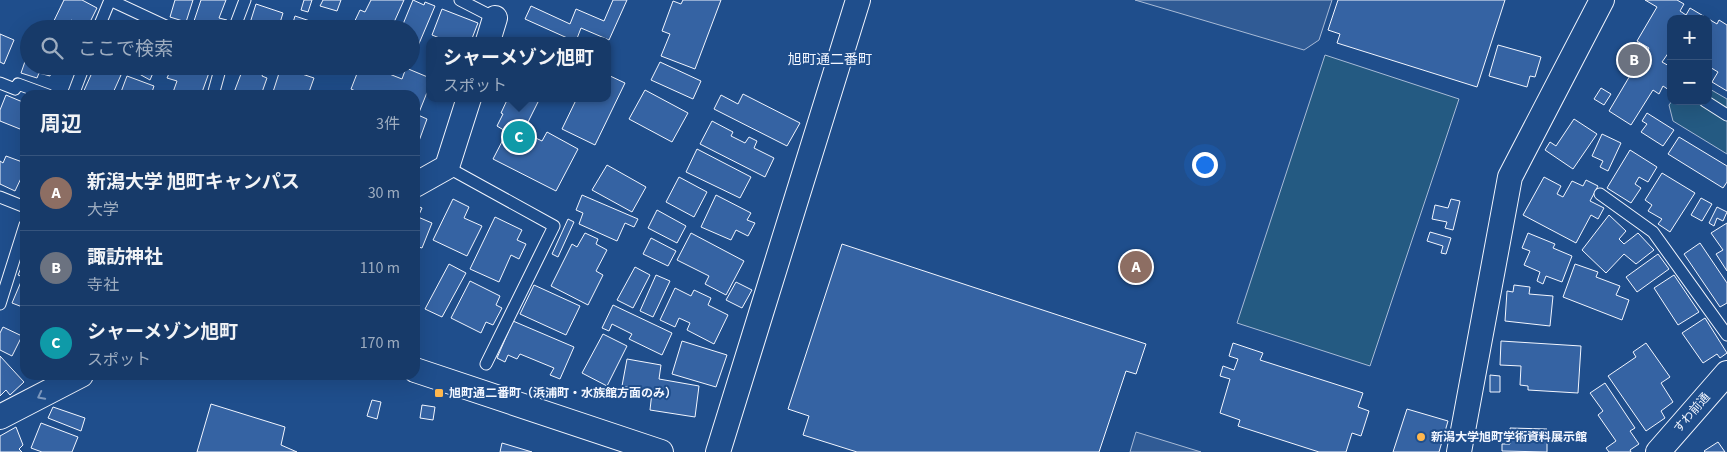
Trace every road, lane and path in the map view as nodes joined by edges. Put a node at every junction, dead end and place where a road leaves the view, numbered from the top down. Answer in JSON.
{"nodes":[{"id":1,"x":110,"y":0,"type":"edge"},
{"id":2,"x":245,"y":0,"type":"edge"},
{"id":3,"x":460,"y":0,"type":"edge"},
{"id":4,"x":858,"y":0,"type":"edge"},
{"id":5,"x":1602,"y":0,"type":"edge"},
{"id":6,"x":495,"y":18,"type":"joint"},
{"id":7,"x":102,"y":20,"type":"edge"},
{"id":8,"x":153,"y":20,"type":"edge"},
{"id":9,"x":237,"y":20,"type":"edge"},
{"id":10,"x":489,"y":37,"type":"edge"},
{"id":11,"x":80,"y":75,"type":"edge"},
{"id":12,"x":219,"y":75,"type":"edge"},
{"id":13,"x":0,"y":83,"type":"edge"},
{"id":14,"x":34,"y":90,"type":"edge"},
{"id":15,"x":74,"y":90,"type":"edge"},
{"id":16,"x":214,"y":90,"type":"edge"},
{"id":17,"x":468,"y":102,"type":"edge"},
{"id":18,"x":1711,"y":105,"type":"edge"},
{"id":19,"x":1727,"y":115,"type":"edge"},
{"id":20,"x":447,"y":167,"type":"junction"},
{"id":21,"x":420,"y":182,"type":"edge"},
{"id":22,"x":1600,"y":194,"type":"dead end"},
{"id":23,"x":0,"y":197,"type":"edge"},
{"id":24,"x":20,"y":205,"type":"edge"},
{"id":25,"x":20,"y":240,"type":"edge"},
{"id":26,"x":2,"y":292,"type":"edge"},
{"id":27,"x":0,"y":304,"type":"edge"},
{"id":28,"x":1727,"y":334,"type":"edge"},
{"id":29,"x":486,"y":364,"type":"dead end"},
{"id":30,"x":420,"y":372,"type":"edge"},
{"id":31,"x":1727,"y":373,"type":"edge"},
{"id":32,"x":72,"y":380,"type":"edge"},
{"id":33,"x":0,"y":416,"type":"edge"},
{"id":34,"x":661,"y":452,"type":"edge"},
{"id":35,"x":718,"y":452,"type":"edge"},
{"id":36,"x":1459,"y":452,"type":"edge"},
{"id":37,"x":1658,"y":452,"type":"edge"}],
"edges":[{"from":1,"to":7,"type":"lane"},
{"from":1,"to":8,"type":"lane"},
{"from":2,"to":9,"type":"lane"},
{"from":3,"to":6,"type":"lane"},
{"from":4,"to":35,"type":"street"},
{"from":5,"to":36,"type":"street"},
{"from":6,"to":10,"type":"street"},
{"from":11,"to":15,"type":"lane"},
{"from":12,"to":16,"type":"lane"},
{"from":13,"to":14,"type":"lane"},
{"from":17,"to":20,"type":"street"},
{"from":18,"to":19,"type":"lane"},
{"from":20,"to":21,"type":"street"},
{"from":20,"to":29,"type":"lane"},
{"from":22,"to":28,"type":"lane"},
{"from":23,"to":24,"type":"lane"},
{"from":25,"to":26,"type":"lane"},
{"from":26,"to":27,"type":"lane"},
{"from":30,"to":34,"type":"street"},
{"from":31,"to":37,"type":"street","name":"すわ前通"},
{"from":32,"to":33,"type":"street","one_way":true}]}
